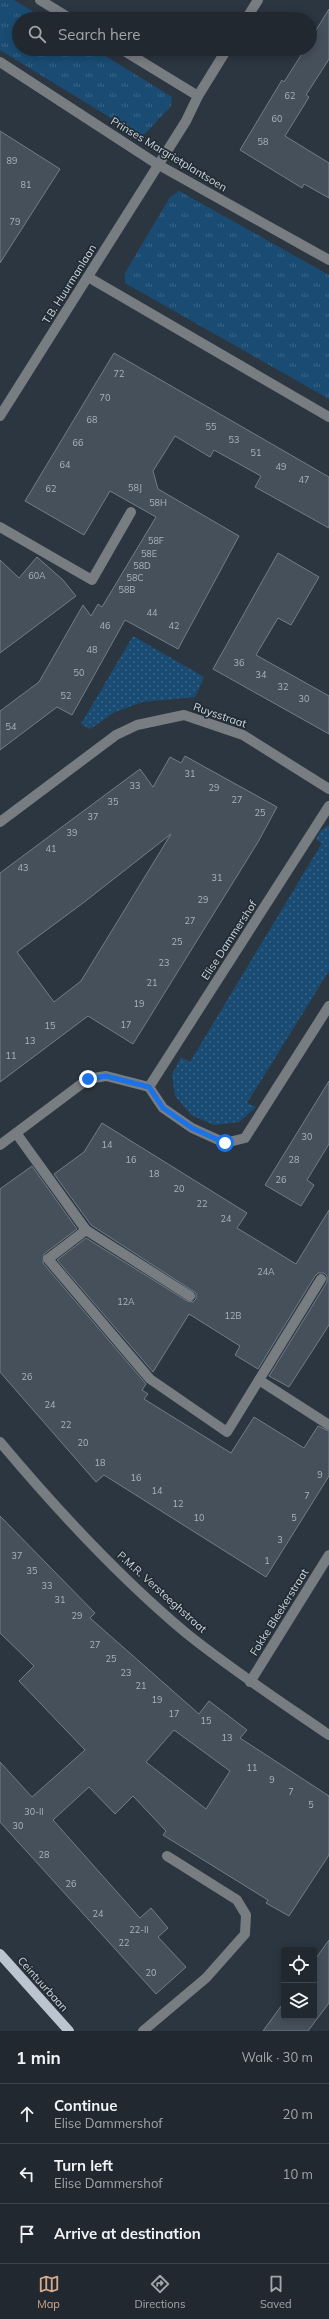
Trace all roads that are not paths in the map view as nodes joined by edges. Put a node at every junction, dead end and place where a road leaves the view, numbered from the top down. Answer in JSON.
{"nodes":[{"id":1,"x":40,"y":0,"type":"edge"},
{"id":2,"x":258,"y":0,"type":"edge"},
{"id":3,"x":60,"y":12,"type":"edge"},
{"id":4,"x":250,"y":12,"type":"edge"},
{"id":5,"x":132,"y":56,"type":"edge"},
{"id":6,"x":223,"y":56,"type":"edge"},
{"id":7,"x":0,"y":62,"type":"edge"},
{"id":8,"x":198,"y":96,"type":"junction"},
{"id":9,"x":157,"y":164,"type":"junction"},
{"id":10,"x":329,"y":260,"type":"edge"},
{"id":11,"x":88,"y":277,"type":"junction"},
{"id":12,"x":0,"y":416,"type":"edge"},
{"id":13,"x":329,"y":418,"type":"edge"},
{"id":14,"x":131,"y":512,"type":"dead end"},
{"id":15,"x":0,"y":527,"type":"edge"},
{"id":16,"x":329,"y":789,"type":"edge"},
{"id":17,"x":329,"y":806,"type":"edge"},
{"id":18,"x":0,"y":822,"type":"edge"},
{"id":19,"x":329,"y":1006,"type":"edge"},
{"id":20,"x":149,"y":1087,"type":"junction"},
{"id":21,"x":16,"y":1133,"type":"junction"},
{"id":22,"x":0,"y":1145,"type":"edge"},
{"id":23,"x":86,"y":1230,"type":"junction"},
{"id":24,"x":321,"y":1278,"type":"dead end"},
{"id":25,"x":190,"y":1296,"type":"dead end"},
{"id":26,"x":259,"y":1380,"type":"junction"},
{"id":27,"x":329,"y":1425,"type":"edge"},
{"id":28,"x":0,"y":1442,"type":"edge"},
{"id":29,"x":329,"y":1555,"type":"edge"},
{"id":30,"x":250,"y":1682,"type":"junction"},
{"id":31,"x":329,"y":1735,"type":"edge"},
{"id":32,"x":167,"y":1856,"type":"dead end"},
{"id":33,"x":0,"y":1954,"type":"edge"},
{"id":34,"x":69,"y":2031,"type":"edge"},
{"id":35,"x":144,"y":2031,"type":"edge"}],
"edges":[{"from":1,"to":3,"type":"street"},
{"from":2,"to":4,"type":"street"},
{"from":5,"to":8,"type":"street"},
{"from":6,"to":8,"type":"street","name":"T.B. Huurmanlaan"},
{"from":7,"to":9,"type":"street","name":"Prinses Margrietplantsoen"},
{"from":8,"to":9,"type":"street","name":"T.B. Huurmanlaan"},
{"from":9,"to":10,"type":"street","name":"Prinses Margrietplantsoen"},
{"from":9,"to":11,"type":"street","name":"T.B. Huurmanlaan"},
{"from":11,"to":12,"type":"street","name":"T.B. Huurmanlaan"},
{"from":11,"to":13,"type":"street"},
{"from":14,"to":15,"type":"street"},
{"from":16,"to":18,"type":"street","name":"Ruysstraat"},
{"from":17,"to":20,"type":"street","name":"Elise Dammershof"},
{"from":19,"to":20,"type":"street"},
{"from":20,"to":21,"type":"street"},
{"from":21,"to":22,"type":"street"},
{"from":21,"to":23,"type":"street"},
{"from":23,"to":25,"type":"street"},
{"from":23,"to":26,"type":"street"},
{"from":24,"to":26,"type":"street"},
{"from":26,"to":27,"type":"street"},
{"from":28,"to":30,"type":"street","name":"P.M.R. Versteeghstraat"},
{"from":29,"to":30,"type":"street","name":"Fokke Bleekerstraat"},
{"from":30,"to":31,"type":"street","name":"P.M.R. Versteeghstraat"},
{"from":32,"to":35,"type":"street"},
{"from":33,"to":34,"type":"main road","name":"Ceintuurbaan"}]}
